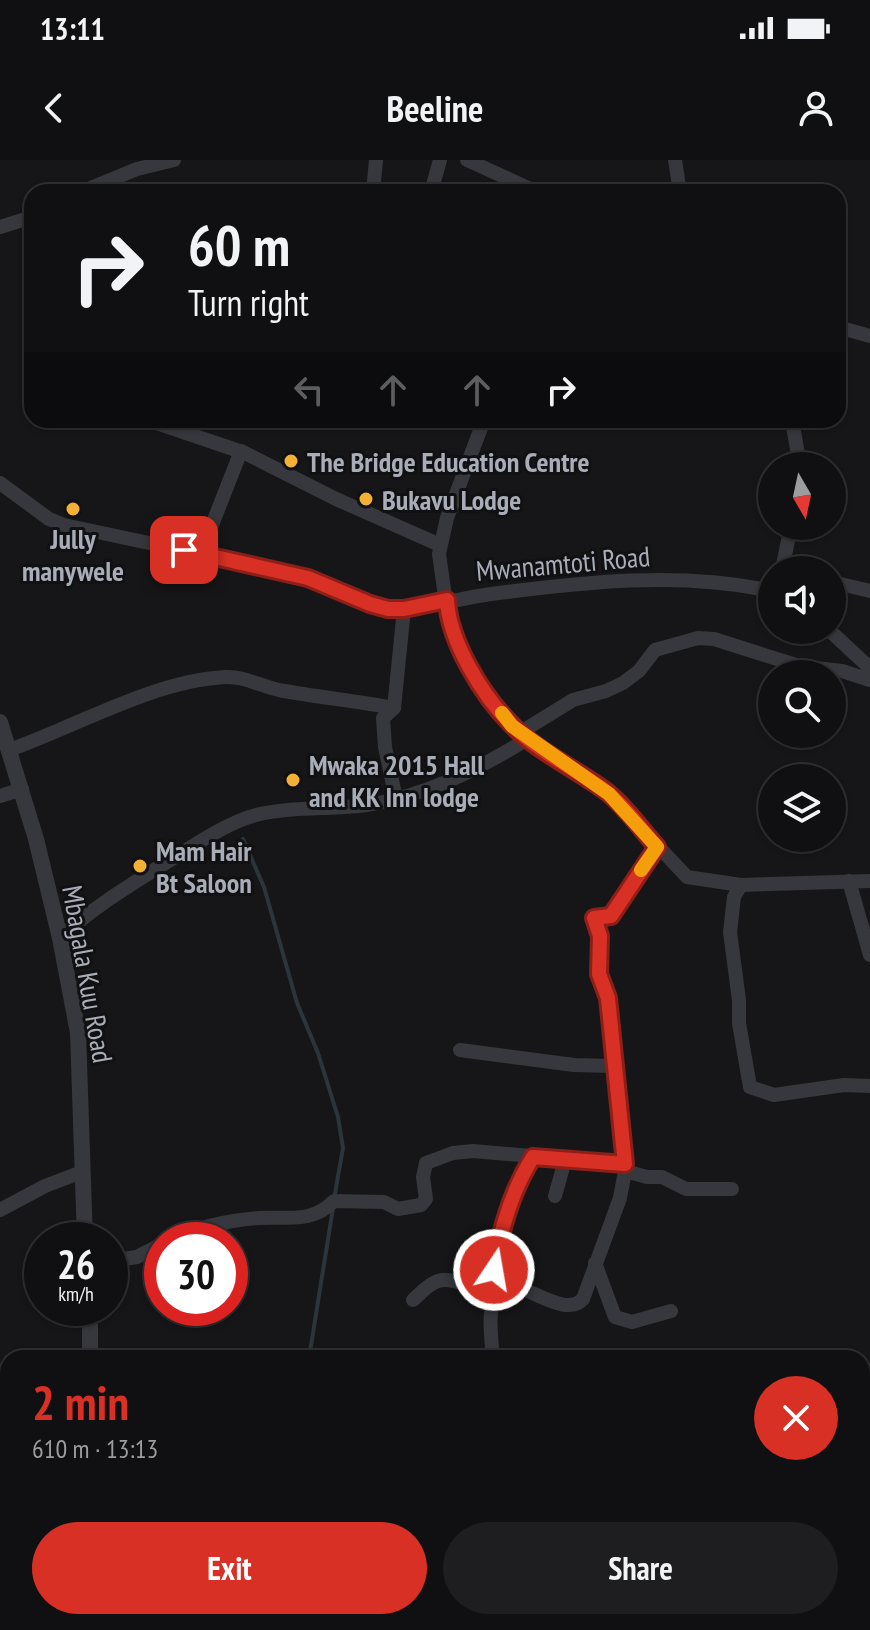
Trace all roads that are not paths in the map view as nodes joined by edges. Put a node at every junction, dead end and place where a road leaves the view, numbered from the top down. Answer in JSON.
{"nodes":[{"id":1,"x":174,"y":160,"type":"edge"},
{"id":2,"x":376,"y":160,"type":"edge"},
{"id":3,"x":440,"y":160,"type":"edge"},
{"id":4,"x":467,"y":160,"type":"edge"},
{"id":5,"x":675,"y":160,"type":"edge"},
{"id":6,"x":100,"y":184,"type":"edge"},
{"id":7,"x":374,"y":184,"type":"edge"},
{"id":8,"x":433,"y":184,"type":"edge"},
{"id":9,"x":520,"y":184,"type":"edge"},
{"id":10,"x":679,"y":184,"type":"edge"},
{"id":11,"x":24,"y":220,"type":"edge"},
{"id":12,"x":0,"y":227,"type":"edge"},
{"id":13,"x":846,"y":329,"type":"edge"},
{"id":14,"x":870,"y":336,"type":"edge"},
{"id":15,"x":186,"y":428,"type":"edge"},
{"id":16,"x":481,"y":428,"type":"edge"},
{"id":17,"x":793,"y":428,"type":"edge"},
{"id":18,"x":241,"y":451,"type":"junction"},
{"id":19,"x":798,"y":452,"type":"edge"},
{"id":20,"x":0,"y":483,"type":"edge"},
{"id":21,"x":440,"y":545,"type":"junction"},
{"id":22,"x":201,"y":553,"type":"junction"},
{"id":23,"x":846,"y":585,"type":"edge"},
{"id":24,"x":758,"y":588,"type":"edge"},
{"id":25,"x":870,"y":591,"type":"edge"},
{"id":26,"x":447,"y":600,"type":"junction"},
{"id":27,"x":404,"y":609,"type":"junction"},
{"id":28,"x":844,"y":644,"type":"edge"},
{"id":29,"x":870,"y":668,"type":"edge"},
{"id":30,"x":870,"y":680,"type":"edge"},
{"id":31,"x":394,"y":708,"type":"junction"},
{"id":32,"x":0,"y":722,"type":"edge"},
{"id":33,"x":525,"y":735,"type":"junction"},
{"id":34,"x":9,"y":750,"type":"junction"},
{"id":35,"x":22,"y":789,"type":"junction"},
{"id":36,"x":0,"y":796,"type":"edge"},
{"id":37,"x":396,"y":799,"type":"junction"},
{"id":38,"x":657,"y":847,"type":"junction"},
{"id":39,"x":849,"y":881,"type":"junction"},
{"id":40,"x":870,"y":881,"type":"edge"},
{"id":41,"x":741,"y":885,"type":"junction"},
{"id":42,"x":60,"y":938,"type":"junction"},
{"id":43,"x":870,"y":955,"type":"edge"},
{"id":44,"x":460,"y":1050,"type":"dead end"},
{"id":45,"x":614,"y":1066,"type":"junction"},
{"id":46,"x":870,"y":1086,"type":"edge"},
{"id":47,"x":533,"y":1157,"type":"junction"},
{"id":48,"x":565,"y":1160,"type":"junction"},
{"id":49,"x":625,"y":1167,"type":"junction"},
{"id":50,"x":82,"y":1172,"type":"junction"},
{"id":51,"x":732,"y":1189,"type":"dead end"},
{"id":52,"x":555,"y":1196,"type":"dead end"},
{"id":53,"x":0,"y":1210,"type":"edge"},
{"id":54,"x":84,"y":1222,"type":"edge"},
{"id":55,"x":235,"y":1222,"type":"edge"},
{"id":56,"x":595,"y":1263,"type":"junction"},
{"id":57,"x":494,"y":1288,"type":"junction"},
{"id":58,"x":413,"y":1300,"type":"dead end"},
{"id":59,"x":671,"y":1311,"type":"dead end"},
{"id":60,"x":90,"y":1326,"type":"edge"},
{"id":61,"x":90,"y":1350,"type":"edge"},
{"id":62,"x":492,"y":1350,"type":"edge"}],
"edges":[{"from":1,"to":6,"type":"street"},
{"from":2,"to":7,"type":"street"},
{"from":3,"to":8,"type":"street"},
{"from":4,"to":9,"type":"street"},
{"from":5,"to":10,"type":"street"},
{"from":11,"to":12,"type":"street"},
{"from":13,"to":14,"type":"street"},
{"from":15,"to":18,"type":"street"},
{"from":16,"to":21,"type":"street"},
{"from":17,"to":19,"type":"street"},
{"from":18,"to":21,"type":"street"},
{"from":18,"to":22,"type":"street"},
{"from":20,"to":22,"type":"street","name":"Mwanamtoti Road"},
{"from":21,"to":26,"type":"street"},
{"from":22,"to":27,"type":"street","name":"Mwanamtoti Road"},
{"from":23,"to":25,"type":"street"},
{"from":24,"to":26,"type":"street","name":"Mwanamtoti Road"},
{"from":26,"to":27,"type":"street","name":"Mwanamtoti Road"},
{"from":26,"to":33,"type":"street"},
{"from":27,"to":31,"type":"street"},
{"from":28,"to":29,"type":"street"},
{"from":30,"to":33,"type":"street"},
{"from":31,"to":34,"type":"street"},
{"from":31,"to":37,"type":"street"},
{"from":32,"to":34,"type":"street","name":"Mbagala Kuu Road"},
{"from":33,"to":37,"type":"street"},
{"from":33,"to":38,"type":"street"},
{"from":34,"to":35,"type":"street","name":"Mbagala Kuu Road"},
{"from":35,"to":36,"type":"street"},
{"from":35,"to":42,"type":"street","name":"Mbagala Kuu Road"},
{"from":37,"to":42,"type":"street"},
{"from":38,"to":41,"type":"street"},
{"from":38,"to":45,"type":"street"},
{"from":39,"to":40,"type":"street"},
{"from":39,"to":41,"type":"street"},
{"from":39,"to":43,"type":"street"},
{"from":41,"to":46,"type":"street"},
{"from":42,"to":50,"type":"street","name":"Mbagala Kuu Road"},
{"from":44,"to":45,"type":"street"},
{"from":45,"to":49,"type":"street"},
{"from":47,"to":48,"type":"street"},
{"from":47,"to":55,"type":"street"},
{"from":47,"to":57,"type":"street"},
{"from":48,"to":49,"type":"street"},
{"from":48,"to":52,"type":"street"},
{"from":49,"to":51,"type":"street"},
{"from":49,"to":56,"type":"street"},
{"from":50,"to":53,"type":"street"},
{"from":50,"to":54,"type":"street","name":"Mbagala Kuu Road"},
{"from":56,"to":57,"type":"street"},
{"from":56,"to":59,"type":"street"},
{"from":57,"to":58,"type":"street"},
{"from":57,"to":62,"type":"street"},
{"from":60,"to":61,"type":"street"}]}
